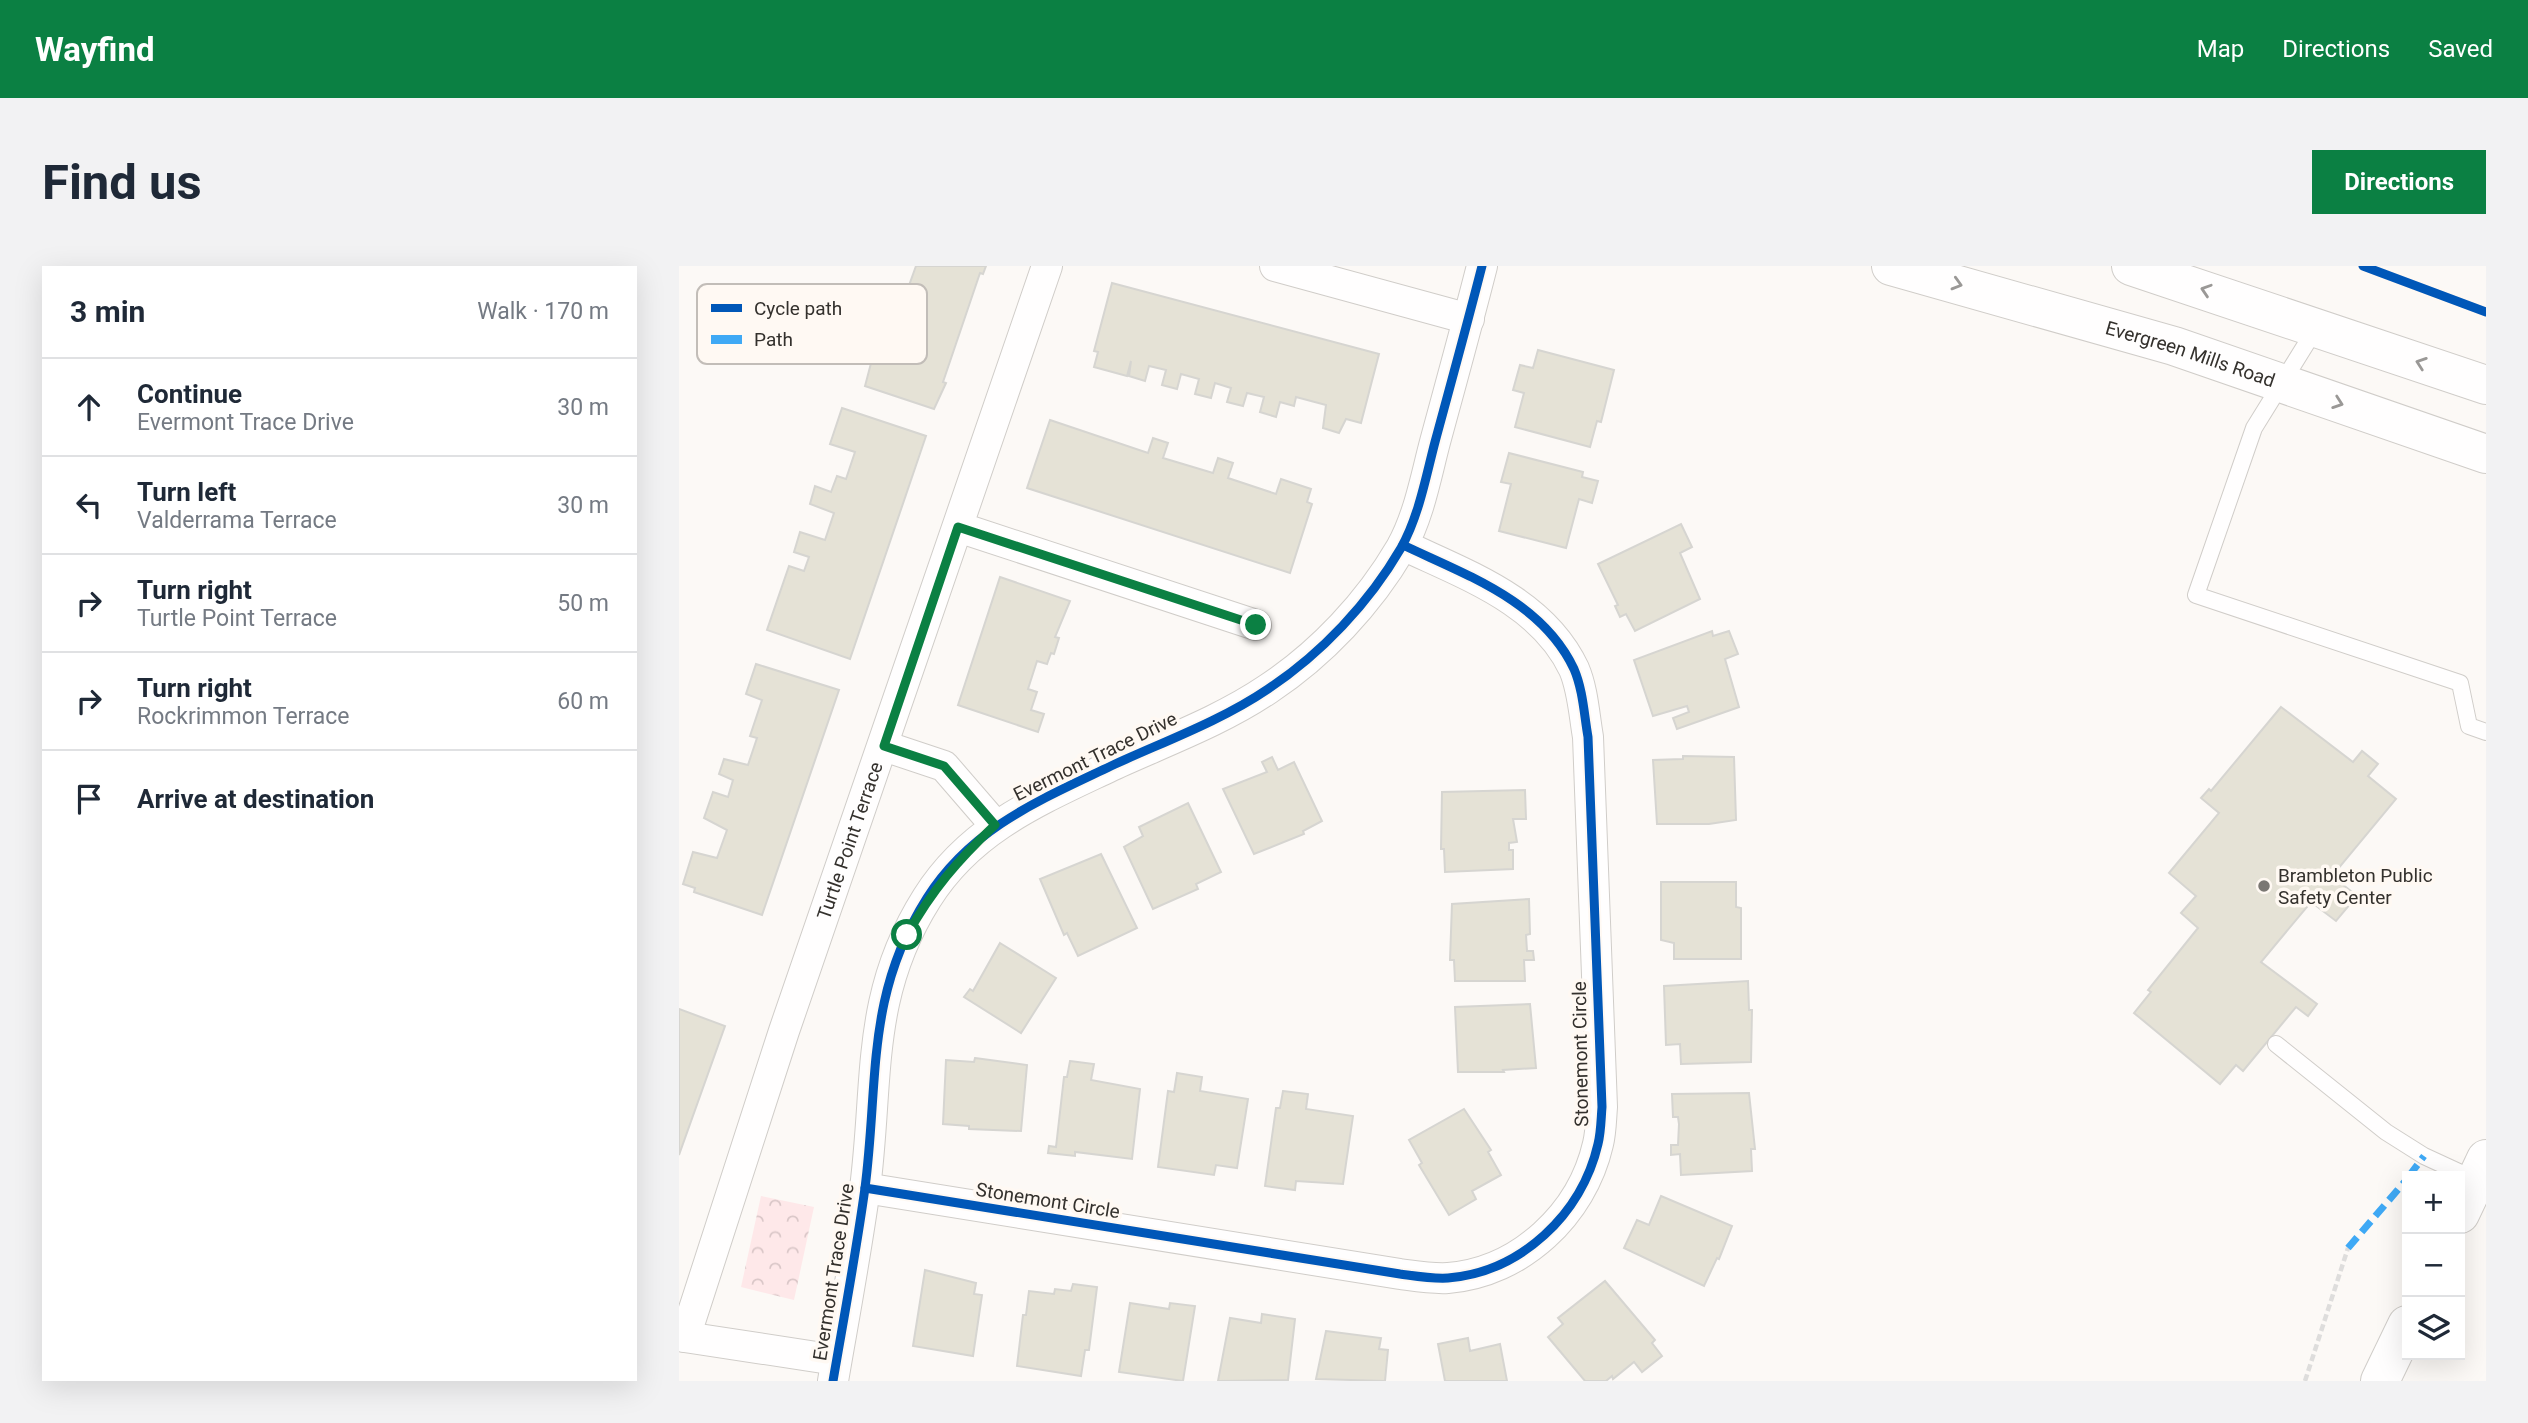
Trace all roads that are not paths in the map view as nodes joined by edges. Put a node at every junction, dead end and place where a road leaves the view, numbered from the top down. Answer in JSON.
{"nodes":[{"id":1,"x":1047,"y":266,"type":"edge"},
{"id":2,"x":1275,"y":266,"type":"edge"},
{"id":3,"x":1482,"y":266,"type":"edge"},
{"id":4,"x":1891,"y":266,"type":"edge"},
{"id":5,"x":2131,"y":266,"type":"edge"},
{"id":6,"x":1469,"y":319,"type":"junction"},
{"id":7,"x":2317,"y":327,"type":"junction"},
{"id":8,"x":2280,"y":383,"type":"junction"},
{"id":9,"x":2486,"y":385,"type":"edge"},
{"id":10,"x":2486,"y":454,"type":"edge"},
{"id":11,"x":958,"y":527,"type":"junction"},
{"id":12,"x":1403,"y":545,"type":"junction"},
{"id":13,"x":1256,"y":625,"type":"dead end"},
{"id":14,"x":2486,"y":732,"type":"edge"},
{"id":15,"x":884,"y":746,"type":"junction"},
{"id":16,"x":995,"y":825,"type":"junction"},
{"id":17,"x":2276,"y":1044,"type":"dead end"},
{"id":18,"x":2481,"y":1170,"type":"edge"},
{"id":19,"x":865,"y":1188,"type":"junction"},
{"id":20,"x":2465,"y":1204,"type":"edge"},
{"id":21,"x":2402,"y":1335,"type":"edge"},
{"id":22,"x":682,"y":1336,"type":"edge"},
{"id":23,"x":835,"y":1371,"type":"edge"},
{"id":24,"x":2380,"y":1381,"type":"edge"}],
"edges":[{"from":1,"to":11,"type":"street","name":"Turtle Point Terrace"},
{"from":2,"to":6,"type":"street"},
{"from":3,"to":6,"type":"street","name":"Evermont Trace Drive"},
{"from":4,"to":8,"type":"main road","name":"Evergreen Mills Road","one_way":true},
{"from":7,"to":5,"type":"main road","one_way":true},
{"from":6,"to":12,"type":"street","name":"Evermont Trace Drive"},
{"from":7,"to":8,"type":"lane"},
{"from":9,"to":7,"type":"main road","one_way":true},
{"from":8,"to":10,"type":"main road","name":"Evergreen Mills Road","one_way":true},
{"from":8,"to":14,"type":"lane"},
{"from":11,"to":13,"type":"street"},
{"from":11,"to":15,"type":"street","name":"Turtle Point Terrace"},
{"from":12,"to":16,"type":"street","name":"Evermont Trace Drive"},
{"from":12,"to":19,"type":"street","name":"Stonemont Circle"},
{"from":15,"to":16,"type":"street"},
{"from":15,"to":22,"type":"street","name":"Turtle Point Terrace"},
{"from":16,"to":19,"type":"street","name":"Evermont Trace Drive"},
{"from":17,"to":18,"type":"lane"},
{"from":18,"to":20,"type":"main road"},
{"from":19,"to":23,"type":"street","name":"Evermont Trace Drive"},
{"from":21,"to":24,"type":"main road"},
{"from":22,"to":23,"type":"street"}]}
